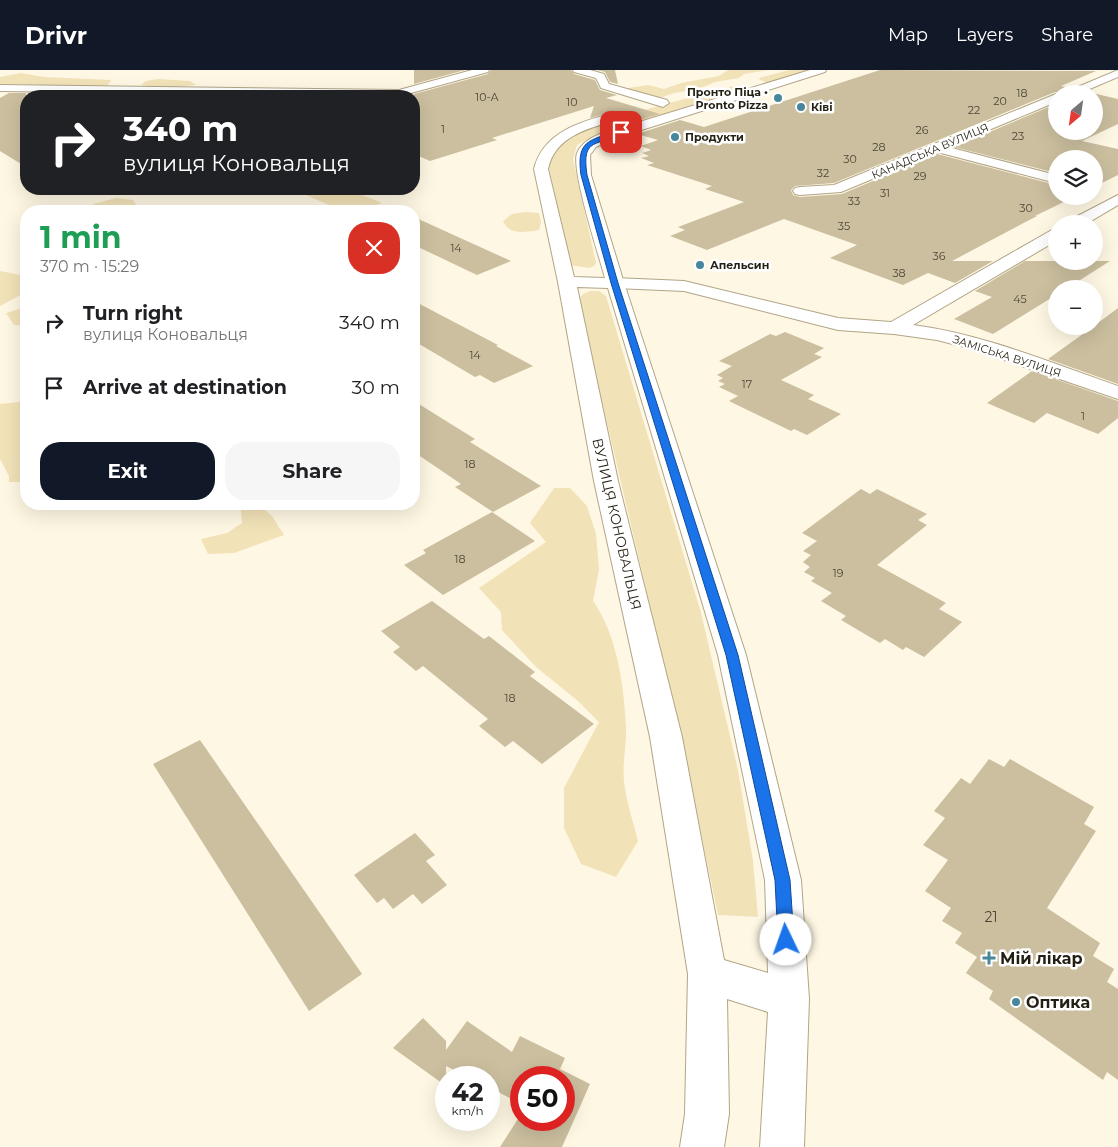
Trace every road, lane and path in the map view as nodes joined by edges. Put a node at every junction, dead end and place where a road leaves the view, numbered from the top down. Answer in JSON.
{"nodes":[{"id":1,"x":484,"y":70,"type":"edge"},
{"id":2,"x":578,"y":70,"type":"edge"},
{"id":3,"x":781,"y":70,"type":"edge"},
{"id":4,"x":821,"y":70,"type":"edge"},
{"id":5,"x":1118,"y":73,"type":"edge"},
{"id":6,"x":1088,"y":85,"type":"edge"},
{"id":7,"x":0,"y":88,"type":"edge"},
{"id":8,"x":1103,"y":88,"type":"edge"},
{"id":9,"x":160,"y":90,"type":"edge"},
{"id":10,"x":410,"y":90,"type":"edge"},
{"id":11,"x":1111,"y":90,"type":"dead end"},
{"id":12,"x":1048,"y":101,"type":"edge"},
{"id":13,"x":663,"y":103,"type":"junction"},
{"id":14,"x":936,"y":148,"type":"junction"},
{"id":15,"x":1048,"y":177,"type":"edge"},
{"id":16,"x":800,"y":191,"type":"dead end"},
{"id":17,"x":1103,"y":191,"type":"edge"},
{"id":18,"x":1118,"y":197,"type":"edge"},
{"id":19,"x":1089,"y":215,"type":"edge"},
{"id":20,"x":1048,"y":239,"type":"edge"},
{"id":21,"x":567,"y":282,"type":"junction"},
{"id":22,"x":615,"y":283,"type":"junction"},
{"id":23,"x":894,"y":328,"type":"junction"},
{"id":24,"x":1118,"y":393,"type":"edge"},
{"id":25,"x":707,"y":974,"type":"junction"},
{"id":26,"x":789,"y":999,"type":"junction"},
{"id":27,"x":702,"y":1147,"type":"edge"},
{"id":28,"x":782,"y":1147,"type":"edge"}],
"edges":[{"from":1,"to":10,"type":"main road"},
{"from":2,"to":13,"type":"main road"},
{"from":3,"to":13,"type":"main road","name":"ВУЛИЦЯ КОНОВАЛЬЦЯ"},
{"from":4,"to":22,"type":"main road"},
{"from":5,"to":6,"type":"main road"},
{"from":7,"to":9,"type":"main road"},
{"from":8,"to":11,"type":"main road"},
{"from":12,"to":14,"type":"main road","name":"КАНАДСЬКА ВУЛИЦЯ"},
{"from":13,"to":21,"type":"main road","name":"ВУЛИЦЯ КОНОВАЛЬЦЯ"},
{"from":14,"to":15,"type":"main road"},
{"from":14,"to":16,"type":"main road","name":"КАНАДСЬКА ВУЛИЦЯ"},
{"from":17,"to":18,"type":"main road"},
{"from":18,"to":19,"type":"main road"},
{"from":20,"to":23,"type":"main road"},
{"from":21,"to":22,"type":"main road","name":"ЗАМІСЬКА ВУЛИЦЯ"},
{"from":21,"to":25,"type":"main road","name":"ВУЛИЦЯ КОНОВАЛЬЦЯ"},
{"from":22,"to":23,"type":"main road","name":"ЗАМІСЬКА ВУЛИЦЯ"},
{"from":22,"to":26,"type":"main road"},
{"from":23,"to":24,"type":"main road","name":"ЗАМІСЬКА ВУЛИЦЯ"},
{"from":25,"to":26,"type":"main road"},
{"from":25,"to":27,"type":"main road","name":"ВУЛИЦЯ КОНОВАЛЬЦЯ"},
{"from":26,"to":28,"type":"main road"}]}
